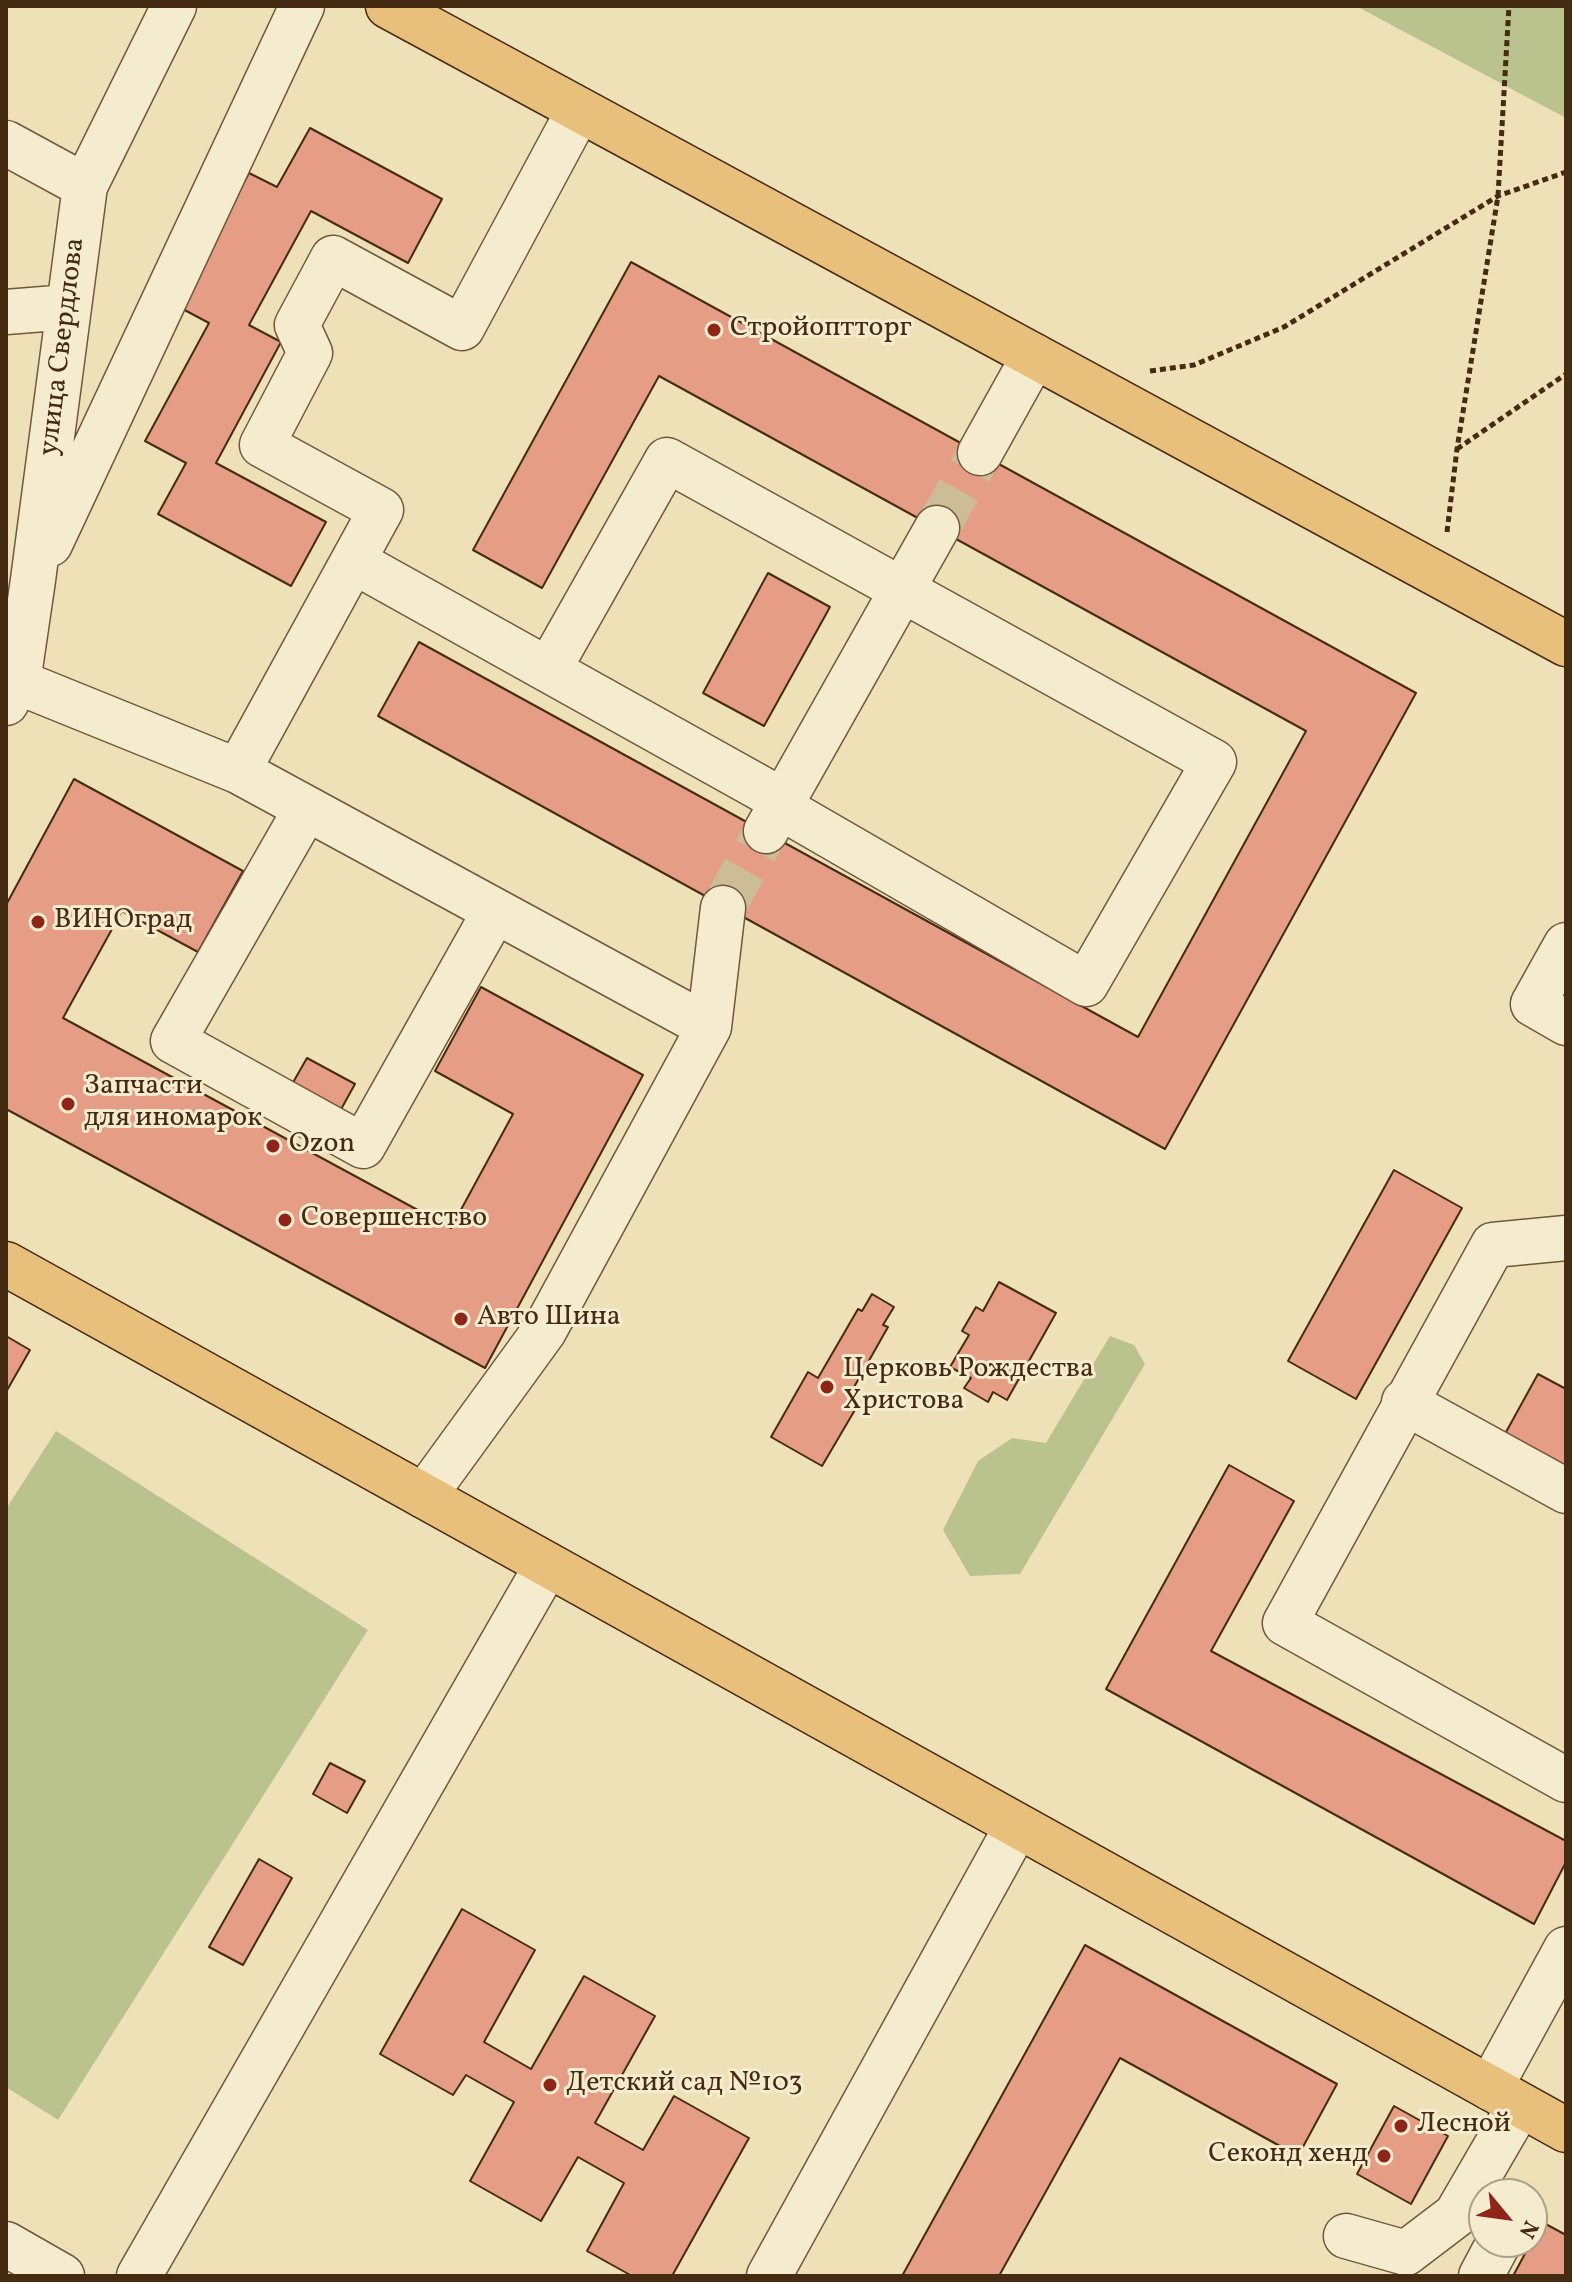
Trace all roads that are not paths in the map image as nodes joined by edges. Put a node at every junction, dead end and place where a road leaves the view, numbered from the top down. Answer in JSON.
{"nodes":[{"id":1,"x":174,"y":6,"type":"edge"},
{"id":2,"x":302,"y":6,"type":"edge"},
{"id":3,"x":388,"y":6,"type":"edge"},
{"id":4,"x":579,"y":110,"type":"junction"},
{"id":5,"x":6,"y":143,"type":"edge"},
{"id":6,"x":85,"y":186,"type":"junction"},
{"id":7,"x":69,"y":307,"type":"junction"},
{"id":8,"x":6,"y":312,"type":"edge"},
{"id":9,"x":1034,"y":356,"type":"junction"},
{"id":10,"x":980,"y":453,"type":"tunnel mouth"},
{"id":11,"x":937,"y":528,"type":"tunnel mouth"},
{"id":12,"x":353,"y":561,"type":"junction"},
{"id":13,"x":20,"y":572,"type":"edge"},
{"id":14,"x":902,"y":590,"type":"junction"},
{"id":15,"x":1566,"y":644,"type":"edge"},
{"id":16,"x":549,"y":669,"type":"junction"},
{"id":17,"x":12,"y":692,"type":"edge"},
{"id":18,"x":238,"y":771,"type":"junction"},
{"id":19,"x":306,"y":809,"type":"junction"},
{"id":20,"x":773,"y":820,"type":"junction"},
{"id":21,"x":723,"y":908,"type":"tunnel mouth"},
{"id":22,"x":495,"y":911,"type":"junction"},
{"id":23,"x":1566,"y":945,"type":"edge"},
{"id":24,"x":1566,"y":1023,"type":"edge"},
{"id":25,"x":709,"y":1027,"type":"junction"},
{"id":26,"x":1566,"y":1238,"type":"edge"},
{"id":27,"x":6,"y":1264,"type":"edge"},
{"id":28,"x":1404,"y":1402,"type":"junction"},
{"id":29,"x":1566,"y":1491,"type":"edge"},
{"id":30,"x":424,"y":1496,"type":"junction"},
{"id":31,"x":547,"y":1565,"type":"junction"},
{"id":32,"x":1566,"y":1780,"type":"edge"},
{"id":33,"x":1017,"y":1826,"type":"junction"},
{"id":34,"x":1566,"y":1949,"type":"edge"},
{"id":35,"x":1505,"y":2096,"type":"junction"},
{"id":36,"x":1566,"y":2130,"type":"edge"},
{"id":37,"x":1346,"y":2236,"type":"dead end"},
{"id":38,"x":6,"y":2244,"type":"edge"},
{"id":39,"x":1491,"y":2258,"type":"edge"},
{"id":40,"x":1400,"y":2265,"type":"edge"},
{"id":41,"x":62,"y":2276,"type":"edge"},
{"id":42,"x":139,"y":2276,"type":"edge"},
{"id":43,"x":769,"y":2276,"type":"edge"},
{"id":44,"x":1481,"y":2276,"type":"edge"}],
"edges":[{"from":1,"to":6,"type":"street","name":"улица Свердлова"},
{"from":2,"to":13,"type":"street"},
{"from":3,"to":4,"type":"main road"},
{"from":4,"to":9,"type":"main road"},
{"from":4,"to":12,"type":"street"},
{"from":5,"to":6,"type":"street"},
{"from":6,"to":7,"type":"street","name":"улица Свердлова"},
{"from":7,"to":8,"type":"street"},
{"from":7,"to":13,"type":"street","name":"улица Свердлова"},
{"from":9,"to":10,"type":"street"},
{"from":9,"to":15,"type":"main road"},
{"from":11,"to":14,"type":"street"},
{"from":12,"to":16,"type":"street"},
{"from":12,"to":18,"type":"street"},
{"from":13,"to":17,"type":"street","name":"улица Свердлова"},
{"from":14,"to":16,"type":"street"},
{"from":14,"to":20,"type":"street"},
{"from":14,"to":20,"type":"street"},
{"from":16,"to":20,"type":"street"},
{"from":17,"to":18,"type":"street"},
{"from":18,"to":19,"type":"street"},
{"from":19,"to":22,"type":"street"},
{"from":19,"to":22,"type":"street"},
{"from":21,"to":25,"type":"street"},
{"from":22,"to":25,"type":"street"},
{"from":23,"to":24,"type":"street"},
{"from":25,"to":30,"type":"street"},
{"from":26,"to":28,"type":"street"},
{"from":27,"to":30,"type":"main road"},
{"from":28,"to":29,"type":"street"},
{"from":28,"to":32,"type":"street"},
{"from":30,"to":31,"type":"main road"},
{"from":31,"to":33,"type":"main road"},
{"from":31,"to":42,"type":"street"},
{"from":33,"to":35,"type":"main road"},
{"from":33,"to":43,"type":"street"},
{"from":34,"to":35,"type":"street"},
{"from":35,"to":36,"type":"main road"},
{"from":35,"to":40,"type":"street"},
{"from":37,"to":40,"type":"street"},
{"from":38,"to":41,"type":"street"},
{"from":39,"to":44,"type":"street"}]}
